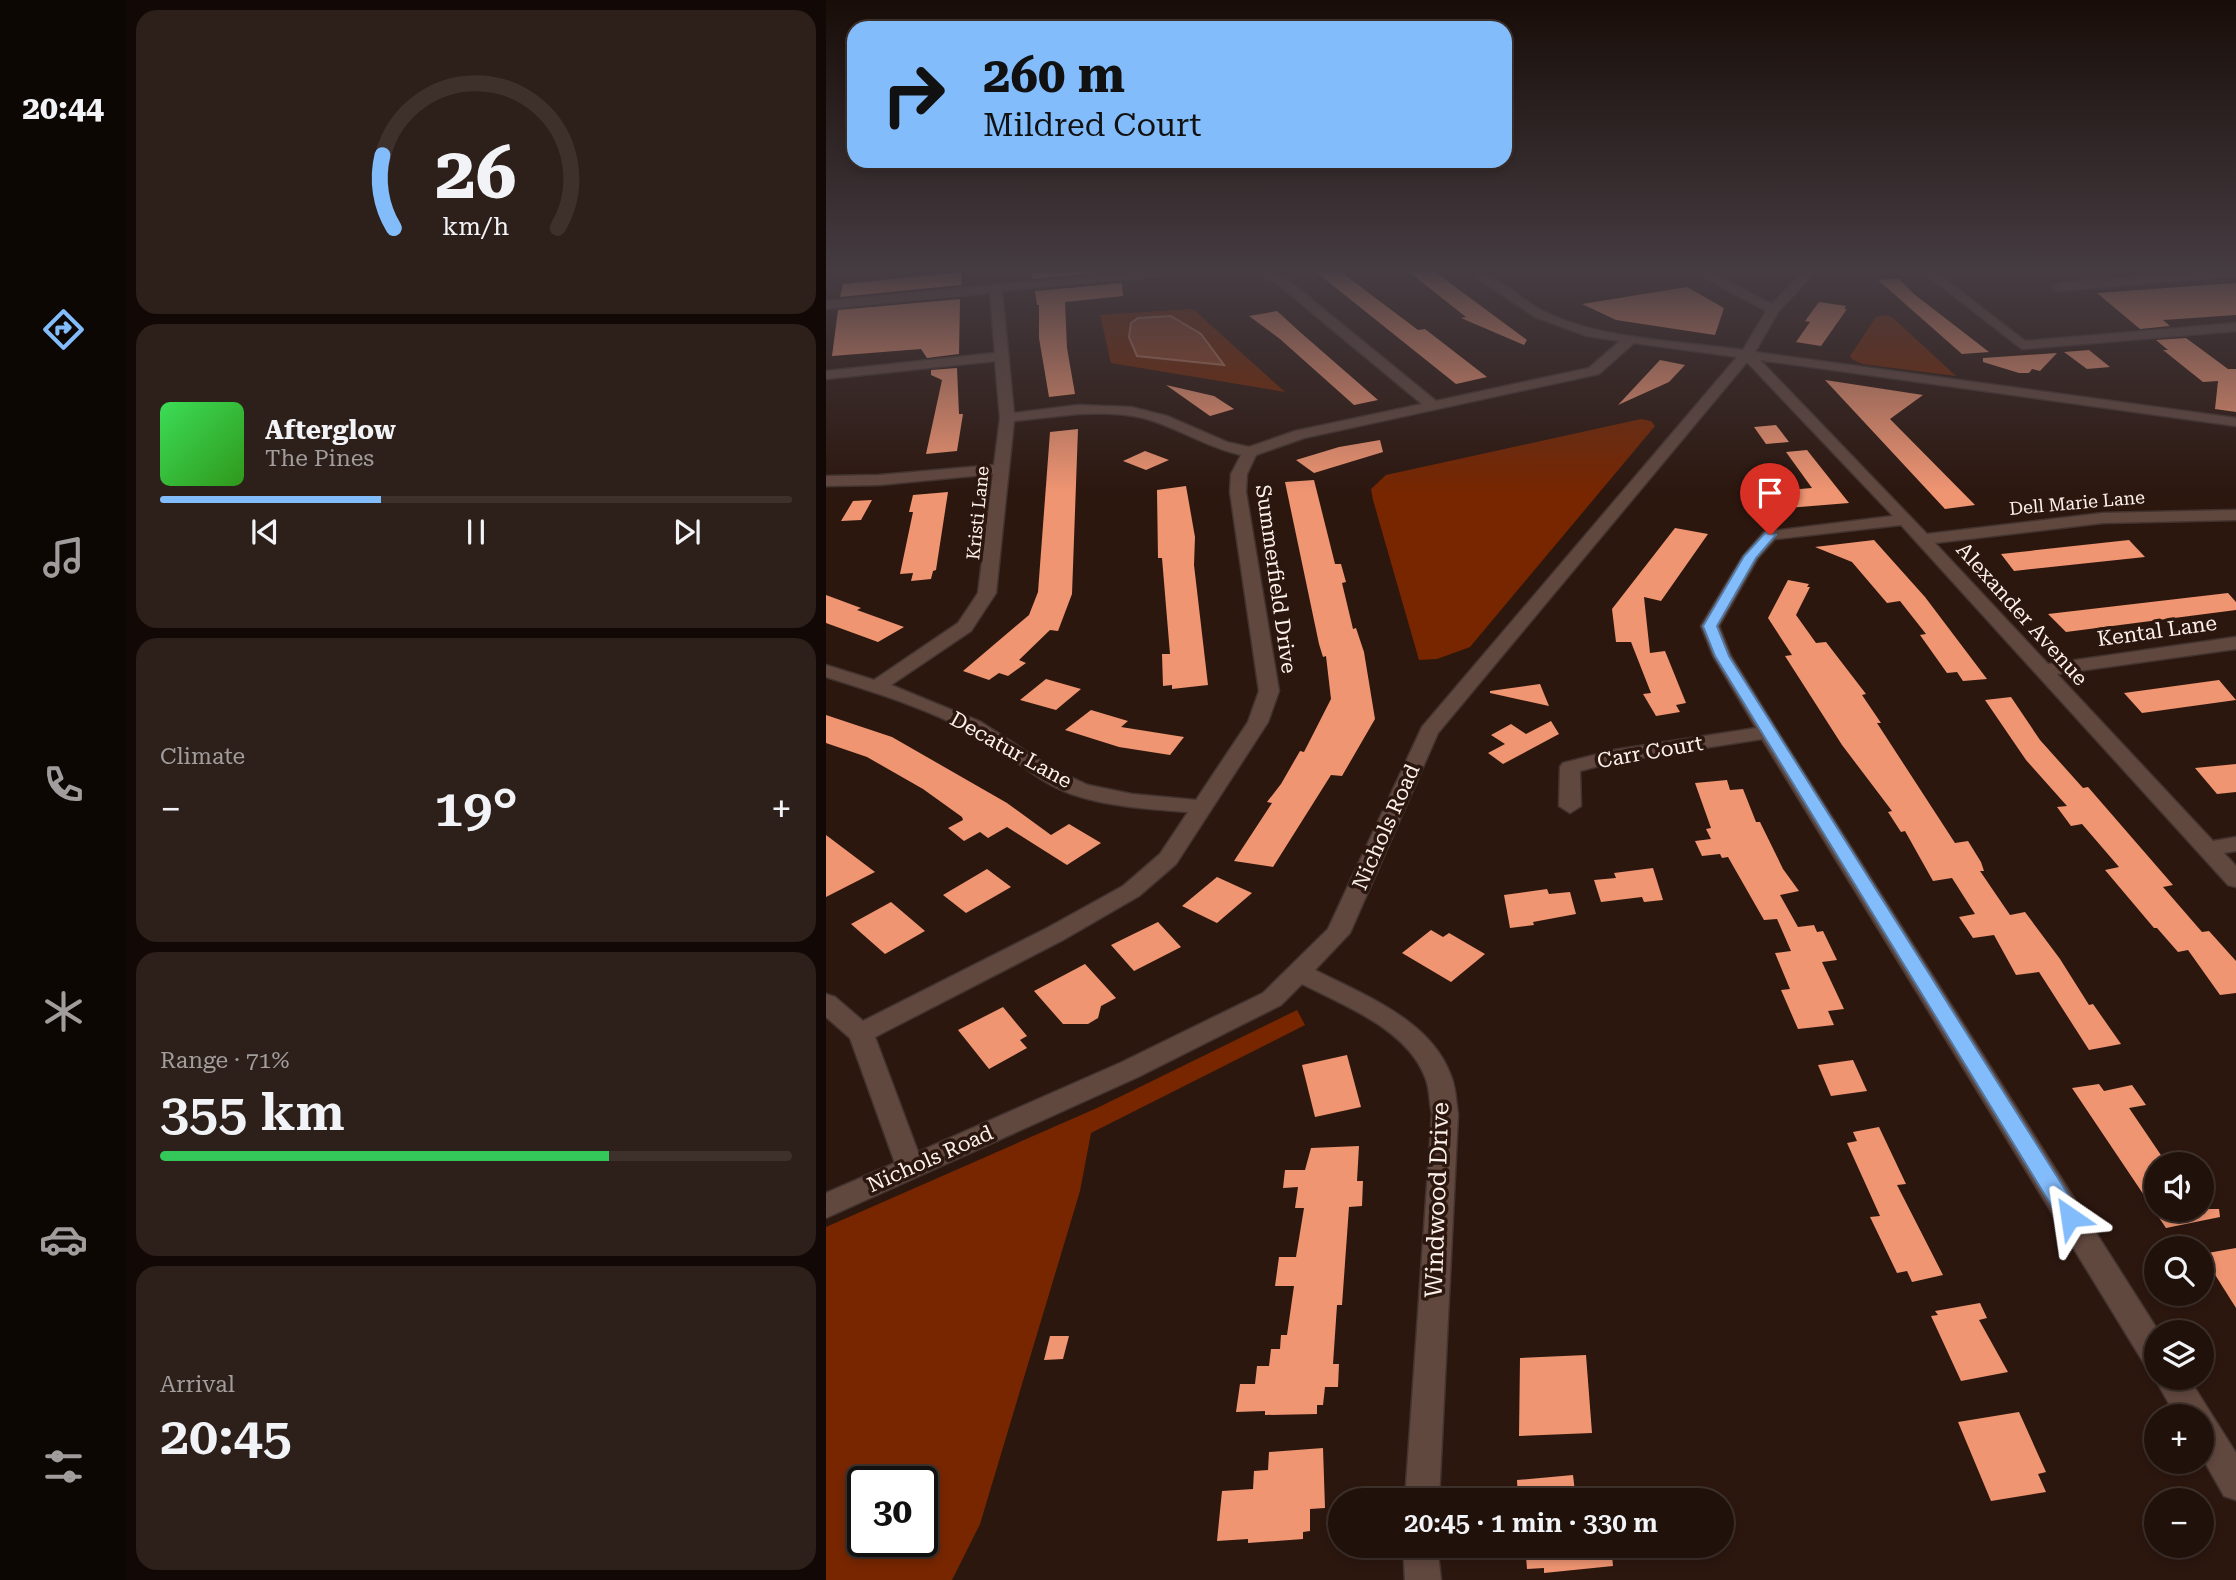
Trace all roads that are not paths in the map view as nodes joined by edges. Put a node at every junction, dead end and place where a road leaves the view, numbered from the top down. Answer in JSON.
{"nodes":[{"id":1,"x":1000,"y":346,"type":"edge"},
{"id":2,"x":1361,"y":346,"type":"edge"},
{"id":3,"x":1623,"y":346,"type":"edge"},
{"id":4,"x":1677,"y":346,"type":"edge"},
{"id":5,"x":1752,"y":346,"type":"edge"},
{"id":6,"x":1747,"y":354,"type":"junction"},
{"id":7,"x":1001,"y":356,"type":"junction"},
{"id":8,"x":826,"y":375,"type":"edge"},
{"id":9,"x":1773,"y":379,"type":"junction"},
{"id":10,"x":1724,"y":382,"type":"junction"},
{"id":11,"x":1434,"y":405,"type":"junction"},
{"id":12,"x":1007,"y":418,"type":"junction"},
{"id":13,"x":2236,"y":422,"type":"edge"},
{"id":14,"x":1250,"y":453,"type":"junction"},
{"id":15,"x":1003,"y":469,"type":"junction"},
{"id":16,"x":826,"y":481,"type":"edge"},
{"id":17,"x":2236,"y":514,"type":"edge"},
{"id":18,"x":1903,"y":520,"type":"junction"},
{"id":19,"x":1923,"y":538,"type":"junction"},
{"id":20,"x":2236,"y":643,"type":"edge"},
{"id":21,"x":2043,"y":670,"type":"junction"},
{"id":22,"x":826,"y":671,"type":"edge"},
{"id":23,"x":876,"y":687,"type":"junction"},
{"id":24,"x":1768,"y":732,"type":"junction"},
{"id":25,"x":1570,"y":806,"type":"dead end"},
{"id":26,"x":1201,"y":807,"type":"junction"},
{"id":27,"x":2236,"y":844,"type":"edge"},
{"id":28,"x":2207,"y":849,"type":"junction"},
{"id":29,"x":2236,"y":880,"type":"edge"},
{"id":30,"x":1300,"y":973,"type":"junction"},
{"id":31,"x":826,"y":1003,"type":"edge"},
{"id":32,"x":861,"y":1033,"type":"junction"},
{"id":33,"x":910,"y":1167,"type":"junction"},
{"id":34,"x":826,"y":1206,"type":"edge"},
{"id":35,"x":2144,"y":1336,"type":"edge"},
{"id":36,"x":2214,"y":1448,"type":"edge"},
{"id":37,"x":2236,"y":1484,"type":"edge"},
{"id":38,"x":1423,"y":1488,"type":"edge"},
{"id":39,"x":1421,"y":1558,"type":"edge"},
{"id":40,"x":1423,"y":1580,"type":"edge"}],
"edges":[{"from":1,"to":7,"type":"street","name":"Kristi Lane"},
{"from":2,"to":11,"type":"street"},
{"from":3,"to":11,"type":"street"},
{"from":4,"to":6,"type":"street"},
{"from":5,"to":6,"type":"street","name":"Nichols Road"},
{"from":6,"to":9,"type":"street","name":"Alexander Avenue"},
{"from":6,"to":10,"type":"street","name":"Nichols Road"},
{"from":6,"to":13,"type":"street"},
{"from":7,"to":8,"type":"street"},
{"from":7,"to":12,"type":"street","name":"Kristi Lane"},
{"from":9,"to":10,"type":"street"},
{"from":9,"to":18,"type":"street","name":"Alexander Avenue"},
{"from":10,"to":30,"type":"street","name":"Nichols Road"},
{"from":11,"to":14,"type":"street"},
{"from":12,"to":14,"type":"street"},
{"from":12,"to":15,"type":"street","name":"Kristi Lane"},
{"from":14,"to":26,"type":"street","name":"Summerfield Drive"},
{"from":15,"to":16,"type":"street"},
{"from":15,"to":23,"type":"street","name":"Kristi Lane"},
{"from":17,"to":19,"type":"street","name":"Dell Marie Lane"},
{"from":18,"to":19,"type":"street","name":"Alexander Avenue"},
{"from":18,"to":24,"type":"street"},
{"from":19,"to":21,"type":"street","name":"Alexander Avenue"},
{"from":20,"to":21,"type":"street","name":"Kental Lane"},
{"from":21,"to":28,"type":"street","name":"Alexander Avenue"},
{"from":22,"to":23,"type":"street","name":"Decatur Lane"},
{"from":23,"to":26,"type":"street","name":"Decatur Lane"},
{"from":24,"to":25,"type":"street","name":"Carr Court"},
{"from":24,"to":35,"type":"street"},
{"from":26,"to":32,"type":"street","name":"Summerfield Drive"},
{"from":27,"to":28,"type":"street"},
{"from":28,"to":29,"type":"street","name":"Alexander Avenue"},
{"from":30,"to":33,"type":"street","name":"Nichols Road"},
{"from":30,"to":38,"type":"street","name":"Windwood Drive"},
{"from":31,"to":32,"type":"street"},
{"from":32,"to":33,"type":"street"},
{"from":33,"to":34,"type":"street","name":"Nichols Road"},
{"from":36,"to":37,"type":"street"},
{"from":39,"to":40,"type":"street"}]}
